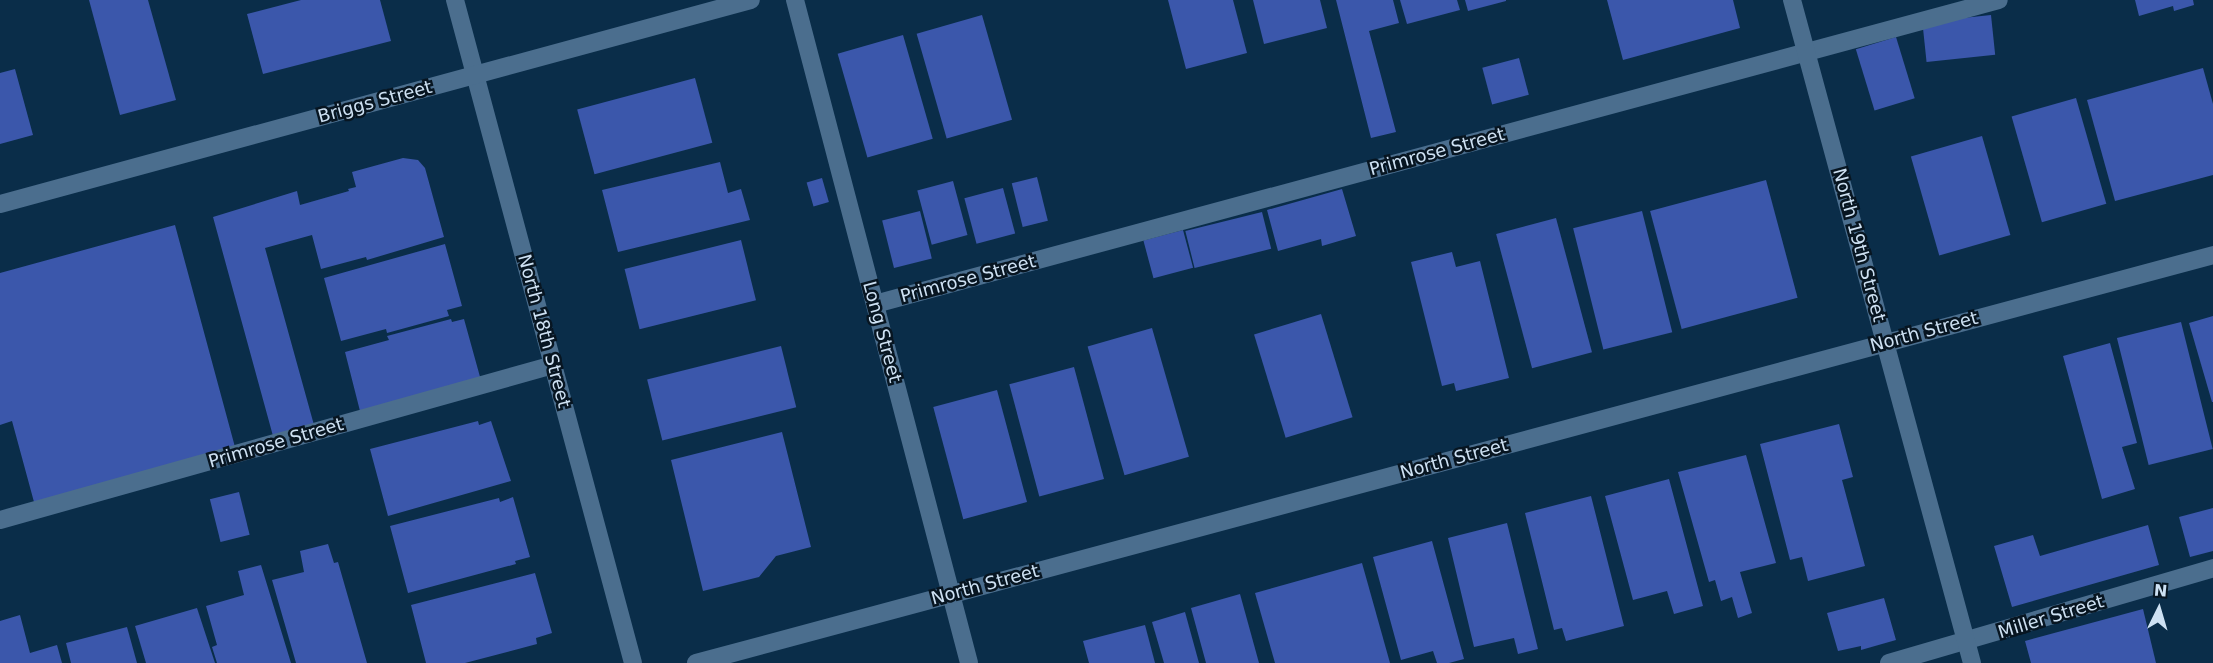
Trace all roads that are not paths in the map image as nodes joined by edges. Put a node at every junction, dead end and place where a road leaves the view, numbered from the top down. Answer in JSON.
{"nodes":[{"id":1,"x":455,"y":0,"type":"edge"},
{"id":2,"x":751,"y":0,"type":"edge"},
{"id":3,"x":795,"y":0,"type":"edge"},
{"id":4,"x":1792,"y":0,"type":"edge"},
{"id":5,"x":1999,"y":0,"type":"edge"},
{"id":6,"x":1806,"y":52,"type":"junction"},
{"id":7,"x":475,"y":75,"type":"junction"},
{"id":8,"x":0,"y":204,"type":"edge"},
{"id":9,"x":2213,"y":255,"type":"edge"},
{"id":10,"x":875,"y":304,"type":"junction"},
{"id":11,"x":1885,"y":343,"type":"junction"},
{"id":12,"x":553,"y":365,"type":"junction"},
{"id":13,"x":0,"y":520,"type":"edge"},
{"id":14,"x":2213,"y":568,"type":"edge"},
{"id":15,"x":951,"y":594,"type":"junction"},
{"id":16,"x":1966,"y":642,"type":"junction"},
{"id":17,"x":633,"y":663,"type":"edge"},
{"id":18,"x":696,"y":663,"type":"edge"},
{"id":19,"x":969,"y":663,"type":"edge"},
{"id":20,"x":1889,"y":663,"type":"edge"},
{"id":21,"x":1972,"y":663,"type":"edge"}],
"edges":[{"from":1,"to":7,"type":"street","name":"North 18th Street"},
{"from":2,"to":7,"type":"street","name":"Briggs Street"},
{"from":3,"to":10,"type":"street","name":"Long Street"},
{"from":4,"to":6,"type":"street","name":"North 19th Street"},
{"from":5,"to":6,"type":"street","name":"Primrose Street"},
{"from":6,"to":10,"type":"street","name":"Primrose Street"},
{"from":6,"to":11,"type":"street","name":"North 19th Street"},
{"from":7,"to":8,"type":"street","name":"Briggs Street"},
{"from":7,"to":12,"type":"street","name":"North 18th Street"},
{"from":9,"to":11,"type":"street","name":"North Street"},
{"from":10,"to":15,"type":"street","name":"Long Street"},
{"from":11,"to":15,"type":"street","name":"North Street"},
{"from":11,"to":16,"type":"street","name":"North 19th Street"},
{"from":12,"to":13,"type":"street","name":"Primrose Street"},
{"from":12,"to":17,"type":"street","name":"North 18th Street"},
{"from":14,"to":16,"type":"street","name":"Miller Street"},
{"from":15,"to":18,"type":"street","name":"North Street"},
{"from":15,"to":19,"type":"street","name":"Long Street"},
{"from":16,"to":20,"type":"street","name":"Miller Street"},
{"from":16,"to":21,"type":"street","name":"North 19th Street"}]}
